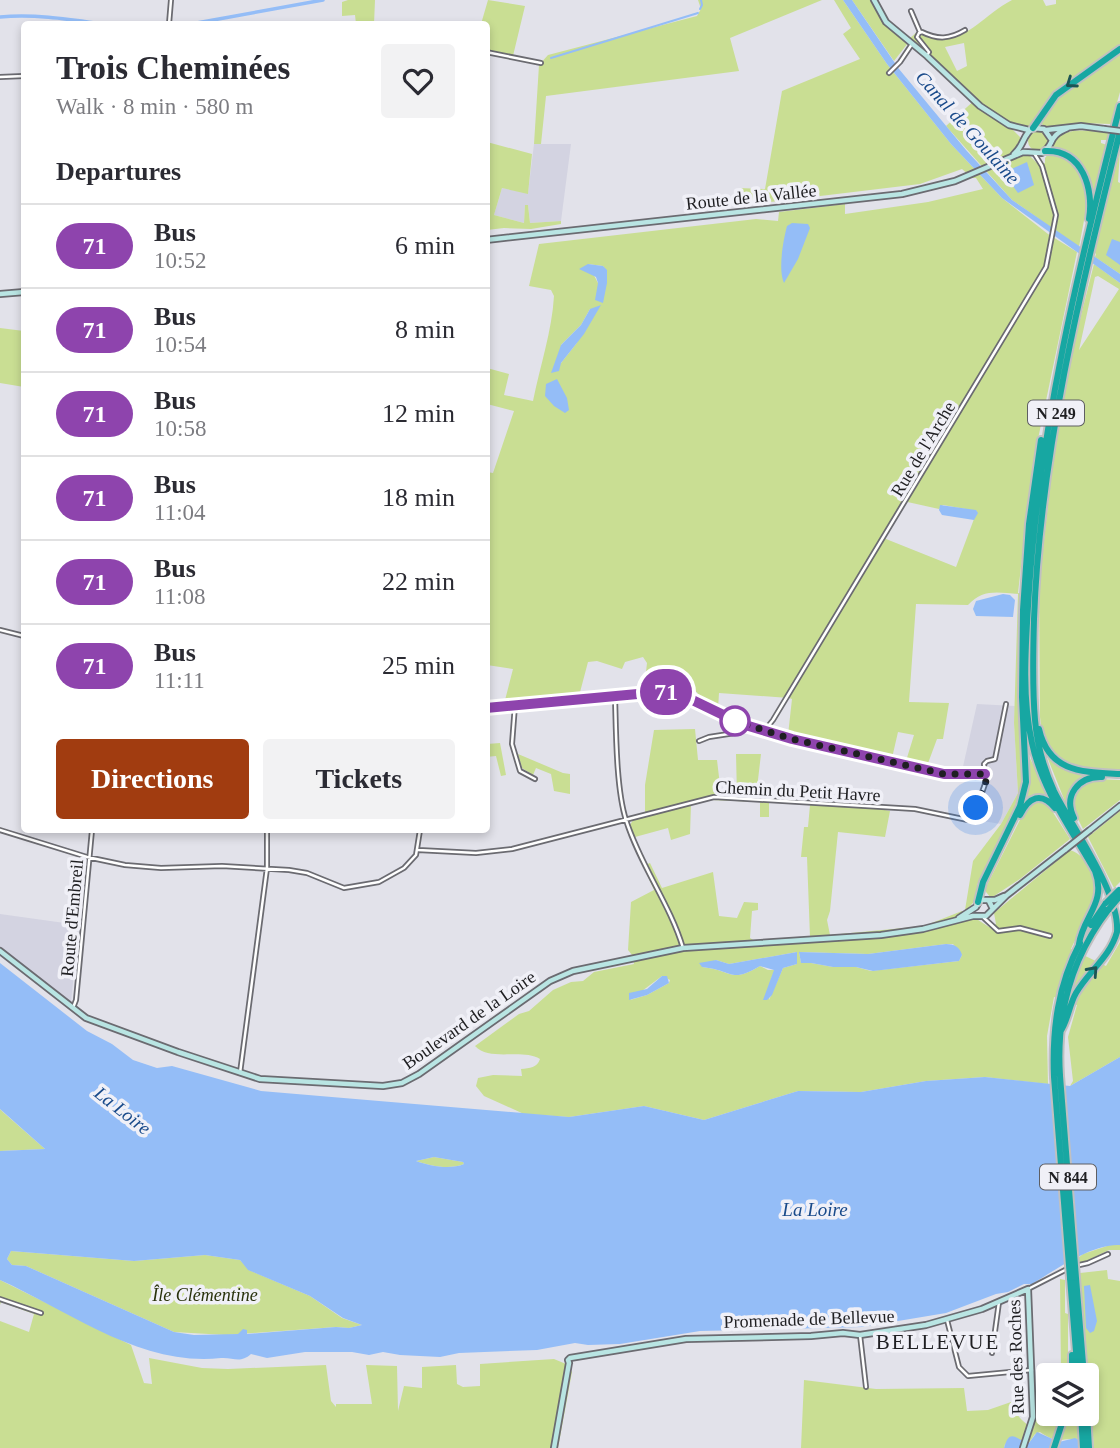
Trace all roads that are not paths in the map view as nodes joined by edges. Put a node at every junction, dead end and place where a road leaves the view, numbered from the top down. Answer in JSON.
{"nodes":[{"id":1,"x":171,"y":0,"type":"edge"},
{"id":2,"x":874,"y":0,"type":"edge"},
{"id":3,"x":911,"y":11,"type":"dead end"},
{"id":4,"x":169,"y":21,"type":"edge"},
{"id":5,"x":965,"y":30,"type":"dead end"},
{"id":6,"x":920,"y":32,"type":"junction"},
{"id":7,"x":912,"y":44,"type":"junction"},
{"id":8,"x":1120,"y":49,"type":"edge"},
{"id":9,"x":490,"y":53,"type":"edge"},
{"id":10,"x":927,"y":56,"type":"junction"},
{"id":11,"x":541,"y":63,"type":"dead end"},
{"id":12,"x":890,"y":73,"type":"dead end"},
{"id":13,"x":21,"y":76,"type":"edge"},
{"id":14,"x":0,"y":77,"type":"edge"},
{"id":15,"x":1120,"y":106,"type":"edge"},
{"id":16,"x":1009,"y":125,"type":"junction"},
{"id":17,"x":1068,"y":128,"type":"junction"},
{"id":18,"x":1031,"y":129,"type":"junction"},
{"id":19,"x":1046,"y":130,"type":"junction"},
{"id":20,"x":1120,"y":131,"type":"edge"},
{"id":21,"x":1051,"y":140,"type":"junction"},
{"id":22,"x":1024,"y":141,"type":"junction"},
{"id":23,"x":1045,"y":152,"type":"junction"},
{"id":24,"x":1032,"y":153,"type":"junction"},
{"id":25,"x":1012,"y":156,"type":"junction"},
{"id":26,"x":1042,"y":166,"type":"junction"},
{"id":27,"x":490,"y":240,"type":"edge"},
{"id":28,"x":1088,"y":251,"type":"junction"},
{"id":29,"x":1086,"y":262,"type":"junction"},
{"id":30,"x":21,"y":292,"type":"edge"},
{"id":31,"x":0,"y":294,"type":"edge"},
{"id":32,"x":1055,"y":381,"type":"junction"},
{"id":33,"x":0,"y":630,"type":"edge"},
{"id":34,"x":21,"y":635,"type":"edge"},
{"id":35,"x":615,"y":696,"type":"junction"},
{"id":36,"x":1034,"y":702,"type":"junction"},
{"id":37,"x":1006,"y":704,"type":"dead end"},
{"id":38,"x":515,"y":705,"type":"junction"},
{"id":39,"x":490,"y":708,"type":"edge"},
{"id":40,"x":742,"y":724,"type":"junction"},
{"id":41,"x":765,"y":730,"type":"junction"},
{"id":42,"x":699,"y":741,"type":"dead end"},
{"id":43,"x":985,"y":774,"type":"junction"},
{"id":44,"x":1120,"y":776,"type":"edge"},
{"id":45,"x":535,"y":779,"type":"dead end"},
{"id":46,"x":1120,"y":806,"type":"edge"},
{"id":47,"x":626,"y":820,"type":"junction"},
{"id":48,"x":0,"y":830,"type":"edge"},
{"id":49,"x":92,"y":833,"type":"edge"},
{"id":50,"x":267,"y":833,"type":"edge"},
{"id":51,"x":419,"y":833,"type":"edge"},
{"id":52,"x":1083,"y":845,"type":"junction"},
{"id":53,"x":418,"y":850,"type":"junction"},
{"id":54,"x":90,"y":858,"type":"junction"},
{"id":55,"x":267,"y":869,"type":"junction"},
{"id":56,"x":1120,"y":891,"type":"edge"},
{"id":57,"x":1007,"y":895,"type":"junction"},
{"id":58,"x":988,"y":900,"type":"junction"},
{"id":59,"x":977,"y":904,"type":"junction"},
{"id":60,"x":991,"y":912,"type":"junction"},
{"id":61,"x":981,"y":915,"type":"junction"},
{"id":62,"x":942,"y":925,"type":"junction"},
{"id":63,"x":994,"y":927,"type":"junction"},
{"id":64,"x":1050,"y":936,"type":"dead end"},
{"id":65,"x":1085,"y":937,"type":"junction"},
{"id":66,"x":683,"y":948,"type":"junction"},
{"id":67,"x":0,"y":951,"type":"edge"},
{"id":68,"x":1064,"y":1005,"type":"junction"},
{"id":69,"x":73,"y":1009,"type":"junction"},
{"id":70,"x":1060,"y":1031,"type":"joint"},
{"id":71,"x":240,"y":1074,"type":"junction"},
{"id":72,"x":1057,"y":1077,"type":"junction"},
{"id":73,"x":1108,"y":1254,"type":"dead end"},
{"id":74,"x":1073,"y":1278,"type":"junction"},
{"id":75,"x":1028,"y":1289,"type":"junction"},
{"id":76,"x":0,"y":1299,"type":"edge"},
{"id":77,"x":999,"y":1302,"type":"junction"},
{"id":78,"x":41,"y":1313,"type":"dead end"},
{"id":79,"x":1073,"y":1315,"type":"junction"},
{"id":80,"x":947,"y":1319,"type":"junction"},
{"id":81,"x":860,"y":1335,"type":"junction"},
{"id":82,"x":992,"y":1353,"type":"dead end"},
{"id":83,"x":1072,"y":1363,"type":"edge"},
{"id":84,"x":1077,"y":1363,"type":"edge"},
{"id":85,"x":1083,"y":1363,"type":"edge"},
{"id":86,"x":1032,"y":1370,"type":"junction"},
{"id":87,"x":866,"y":1387,"type":"dead end"},
{"id":88,"x":1061,"y":1426,"type":"edge"},
{"id":89,"x":1082,"y":1426,"type":"edge"},
{"id":90,"x":1088,"y":1426,"type":"edge"},
{"id":91,"x":554,"y":1448,"type":"edge"},
{"id":92,"x":1023,"y":1448,"type":"edge"},
{"id":93,"x":1054,"y":1448,"type":"edge"},
{"id":94,"x":1083,"y":1448,"type":"edge"},
{"id":95,"x":1089,"y":1448,"type":"edge"}],
"edges":[{"from":1,"to":4,"type":"street"},
{"from":2,"to":7,"type":"main road"},
{"from":3,"to":6,"type":"street"},
{"from":5,"to":6,"type":"street"},
{"from":6,"to":10,"type":"street"},
{"from":7,"to":10,"type":"main road"},
{"from":7,"to":12,"type":"street"},
{"from":8,"to":18,"type":"highway","one_way":true},
{"from":9,"to":11,"type":"street"},
{"from":10,"to":16,"type":"main road"},
{"from":13,"to":14,"type":"street"},
{"from":15,"to":28,"type":"highway","number":"N 249"},
{"from":16,"to":18,"type":"main road"},
{"from":16,"to":22,"type":"main road"},
{"from":17,"to":19,"type":"main road"},
{"from":17,"to":20,"type":"main road","bridge":true},
{"from":17,"to":21,"type":"main road"},
{"from":18,"to":19,"type":"main road"},
{"from":18,"to":22,"type":"main road"},
{"from":19,"to":21,"type":"main road"},
{"from":20,"to":28,"type":"highway","number":"N 249"},
{"from":21,"to":23,"type":"main road"},
{"from":22,"to":24,"type":"main road"},
{"from":22,"to":25,"type":"main road"},
{"from":23,"to":24,"type":"main road"},
{"from":23,"to":26,"type":"street","name":"Rue de l'Arche"},
{"from":23,"to":28,"type":"highway"},
{"from":24,"to":25,"type":"main road"},
{"from":24,"to":26,"type":"street","name":"Rue de l'Arche"},
{"from":25,"to":27,"type":"main road","name":"Route de la Vallée"},
{"from":26,"to":41,"type":"street","name":"Rue de l'Arche"},
{"from":28,"to":29,"type":"highway","number":"N 249"},
{"from":29,"to":32,"type":"highway","number":"N 249"},
{"from":29,"to":36,"type":"highway","number":"N 249"},
{"from":30,"to":31,"type":"main road"},
{"from":32,"to":52,"type":"highway","number":"N 249"},
{"from":32,"to":59,"type":"highway"},
{"from":33,"to":34,"type":"street"},
{"from":35,"to":38,"type":"street"},
{"from":35,"to":40,"type":"street"},
{"from":35,"to":47,"type":"street"},
{"from":36,"to":44,"type":"highway"},
{"from":36,"to":52,"type":"highway","number":"N 249"},
{"from":37,"to":43,"type":"street","name":"Chemin du Petit Havre"},
{"from":38,"to":39,"type":"street"},
{"from":38,"to":45,"type":"street"},
{"from":40,"to":41,"type":"street"},
{"from":40,"to":42,"type":"street"},
{"from":41,"to":43,"type":"street"},
{"from":43,"to":47,"type":"street","name":"Chemin du Petit Havre"},
{"from":44,"to":52,"type":"highway"},
{"from":46,"to":57,"type":"main road","bridge":true},
{"from":47,"to":53,"type":"street","name":"Chemin du Petit Havre"},
{"from":47,"to":66,"type":"street"},
{"from":48,"to":54,"type":"street"},
{"from":49,"to":54,"type":"street","name":"Route d'Embreil"},
{"from":50,"to":55,"type":"street"},
{"from":51,"to":53,"type":"street"},
{"from":52,"to":58,"type":"highway"},
{"from":52,"to":65,"type":"highway","number":"N 249"},
{"from":68,"to":52,"type":"highway","number":"N 249","one_way":true},
{"from":53,"to":55,"type":"street"},
{"from":54,"to":55,"type":"street"},
{"from":54,"to":69,"type":"street","name":"Route d'Embreil"},
{"from":55,"to":71,"type":"street"},
{"from":56,"to":65,"type":"highway","number":"N 844","bridge":true},
{"from":57,"to":58,"type":"main road","name":"Boulevard de la Loire"},
{"from":57,"to":60,"type":"main road"},
{"from":58,"to":59,"type":"main road","name":"Boulevard de la Loire"},
{"from":58,"to":60,"type":"main road"},
{"from":59,"to":61,"type":"main road"},
{"from":59,"to":62,"type":"main road","name":"Boulevard de la Loire"},
{"from":60,"to":61,"type":"main road","name":"Boulevard de la Loire"},
{"from":60,"to":63,"type":"street"},
{"from":61,"to":62,"type":"main road","name":"Boulevard de la Loire"},
{"from":61,"to":63,"type":"street"},
{"from":62,"to":66,"type":"main road","name":"Boulevard de la Loire"},
{"from":63,"to":64,"type":"street"},
{"from":65,"to":68,"type":"highway","number":"N 844"},
{"from":65,"to":68,"type":"highway","number":"N 844"},
{"from":66,"to":71,"type":"main road","name":"Boulevard de la Loire"},
{"from":67,"to":69,"type":"main road","name":"Boulevard de la Loire"},
{"from":68,"to":70,"type":"highway","number":"N 249"},
{"from":68,"to":72,"type":"highway","number":"N 844"},
{"from":69,"to":71,"type":"main road","name":"Boulevard de la Loire"},
{"from":70,"to":72,"type":"highway","number":"N 844"},
{"from":72,"to":74,"type":"highway","number":"N 844","bridge":true},
{"from":73,"to":75,"type":"street","name":"Promenade de Bellevue"},
{"from":74,"to":79,"type":"highway","number":"N 844"},
{"from":74,"to":85,"type":"highway","number":"N 844"},
{"from":75,"to":77,"type":"main road","name":"Promenade de Bellevue"},
{"from":75,"to":86,"type":"main road","name":"Rue des Roches"},
{"from":76,"to":78,"type":"street"},
{"from":77,"to":80,"type":"main road","name":"Promenade de Bellevue"},
{"from":77,"to":82,"type":"street"},
{"from":79,"to":83,"type":"highway"},
{"from":79,"to":84,"type":"highway","number":"N 844"},
{"from":80,"to":81,"type":"main road","name":"Promenade de Bellevue"},
{"from":80,"to":86,"type":"street"},
{"from":81,"to":87,"type":"street"},
{"from":81,"to":91,"type":"main road","name":"Promenade de Bellevue"},
{"from":86,"to":92,"type":"main road","name":"Rue des Roches"},
{"from":88,"to":93,"type":"highway"},
{"from":89,"to":94,"type":"highway"},
{"from":90,"to":95,"type":"highway"}]}
